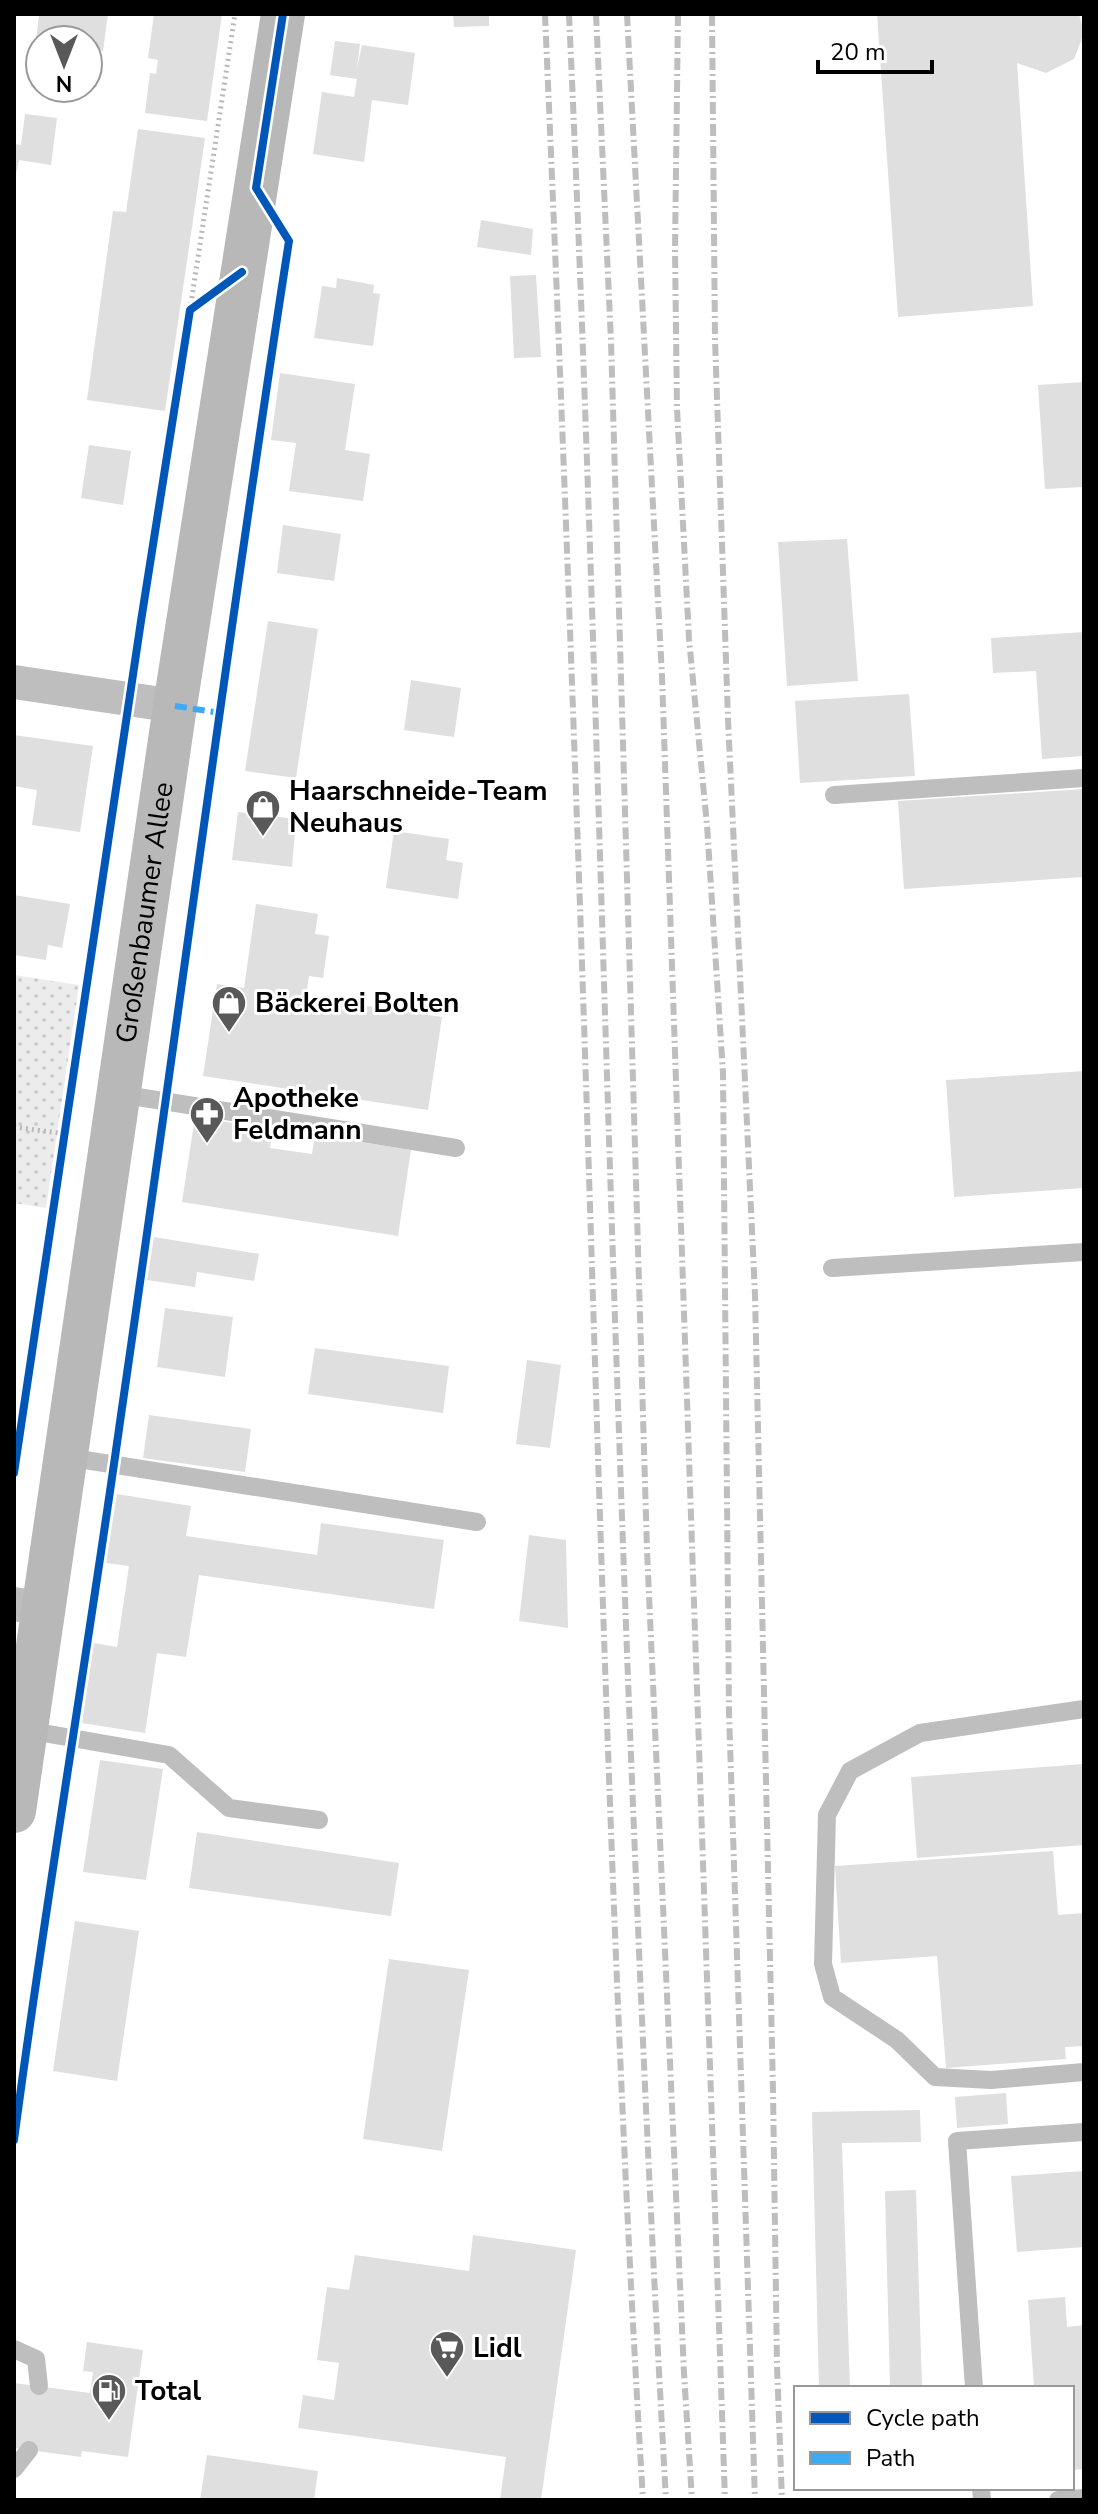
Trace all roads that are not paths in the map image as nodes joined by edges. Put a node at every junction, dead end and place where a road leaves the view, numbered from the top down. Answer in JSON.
{"nodes":[{"id":1,"x":283,"y":14,"type":"edge"},
{"id":2,"x":14,"y":682,"type":"edge"},
{"id":3,"x":175,"y":706,"type":"junction"},
{"id":4,"x":1084,"y":778,"type":"edge"},
{"id":5,"x":834,"y":795,"type":"dead end"},
{"id":6,"x":119,"y":1094,"type":"junction"},
{"id":7,"x":456,"y":1148,"type":"dead end"},
{"id":8,"x":1084,"y":1252,"type":"edge"},
{"id":9,"x":832,"y":1268,"type":"dead end"},
{"id":10,"x":66,"y":1457,"type":"junction"},
{"id":11,"x":477,"y":1522,"type":"dead end"},
{"id":12,"x":29,"y":1606,"type":"edge"},
{"id":13,"x":1084,"y":1709,"type":"edge"},
{"id":14,"x":26,"y":1730,"type":"junction"},
{"id":15,"x":14,"y":1811,"type":"edge"},
{"id":16,"x":319,"y":1820,"type":"dead end"},
{"id":17,"x":1084,"y":2072,"type":"edge"},
{"id":18,"x":1084,"y":2132,"type":"edge"},
{"id":19,"x":14,"y":2349,"type":"edge"},
{"id":20,"x":39,"y":2386,"type":"dead end"},
{"id":21,"x":974,"y":2386,"type":"edge"},
{"id":22,"x":29,"y":2450,"type":"dead end"},
{"id":23,"x":14,"y":2469,"type":"edge"},
{"id":24,"x":1084,"y":2498,"type":"edge"},
{"id":25,"x":1058,"y":2500,"type":"edge"}],
"edges":[{"from":1,"to":3,"type":"main road","name":"Großenbaumer Allee"},
{"from":2,"to":3,"type":"street"},
{"from":3,"to":6,"type":"main road","name":"Großenbaumer Allee"},
{"from":4,"to":5,"type":"lane"},
{"from":6,"to":7,"type":"lane"},
{"from":6,"to":10,"type":"main road","name":"Großenbaumer Allee"},
{"from":8,"to":9,"type":"lane"},
{"from":10,"to":11,"type":"lane"},
{"from":10,"to":12,"type":"main road","name":"Großenbaumer Allee"},
{"from":12,"to":14,"type":"main road","name":"Großenbaumer Allee"},
{"from":13,"to":17,"type":"lane"},
{"from":14,"to":15,"type":"main road","name":"Großenbaumer Allee"},
{"from":14,"to":16,"type":"lane"},
{"from":18,"to":21,"type":"lane"},
{"from":19,"to":20,"type":"lane"},
{"from":22,"to":23,"type":"lane"},
{"from":24,"to":25,"type":"lane"}]}
